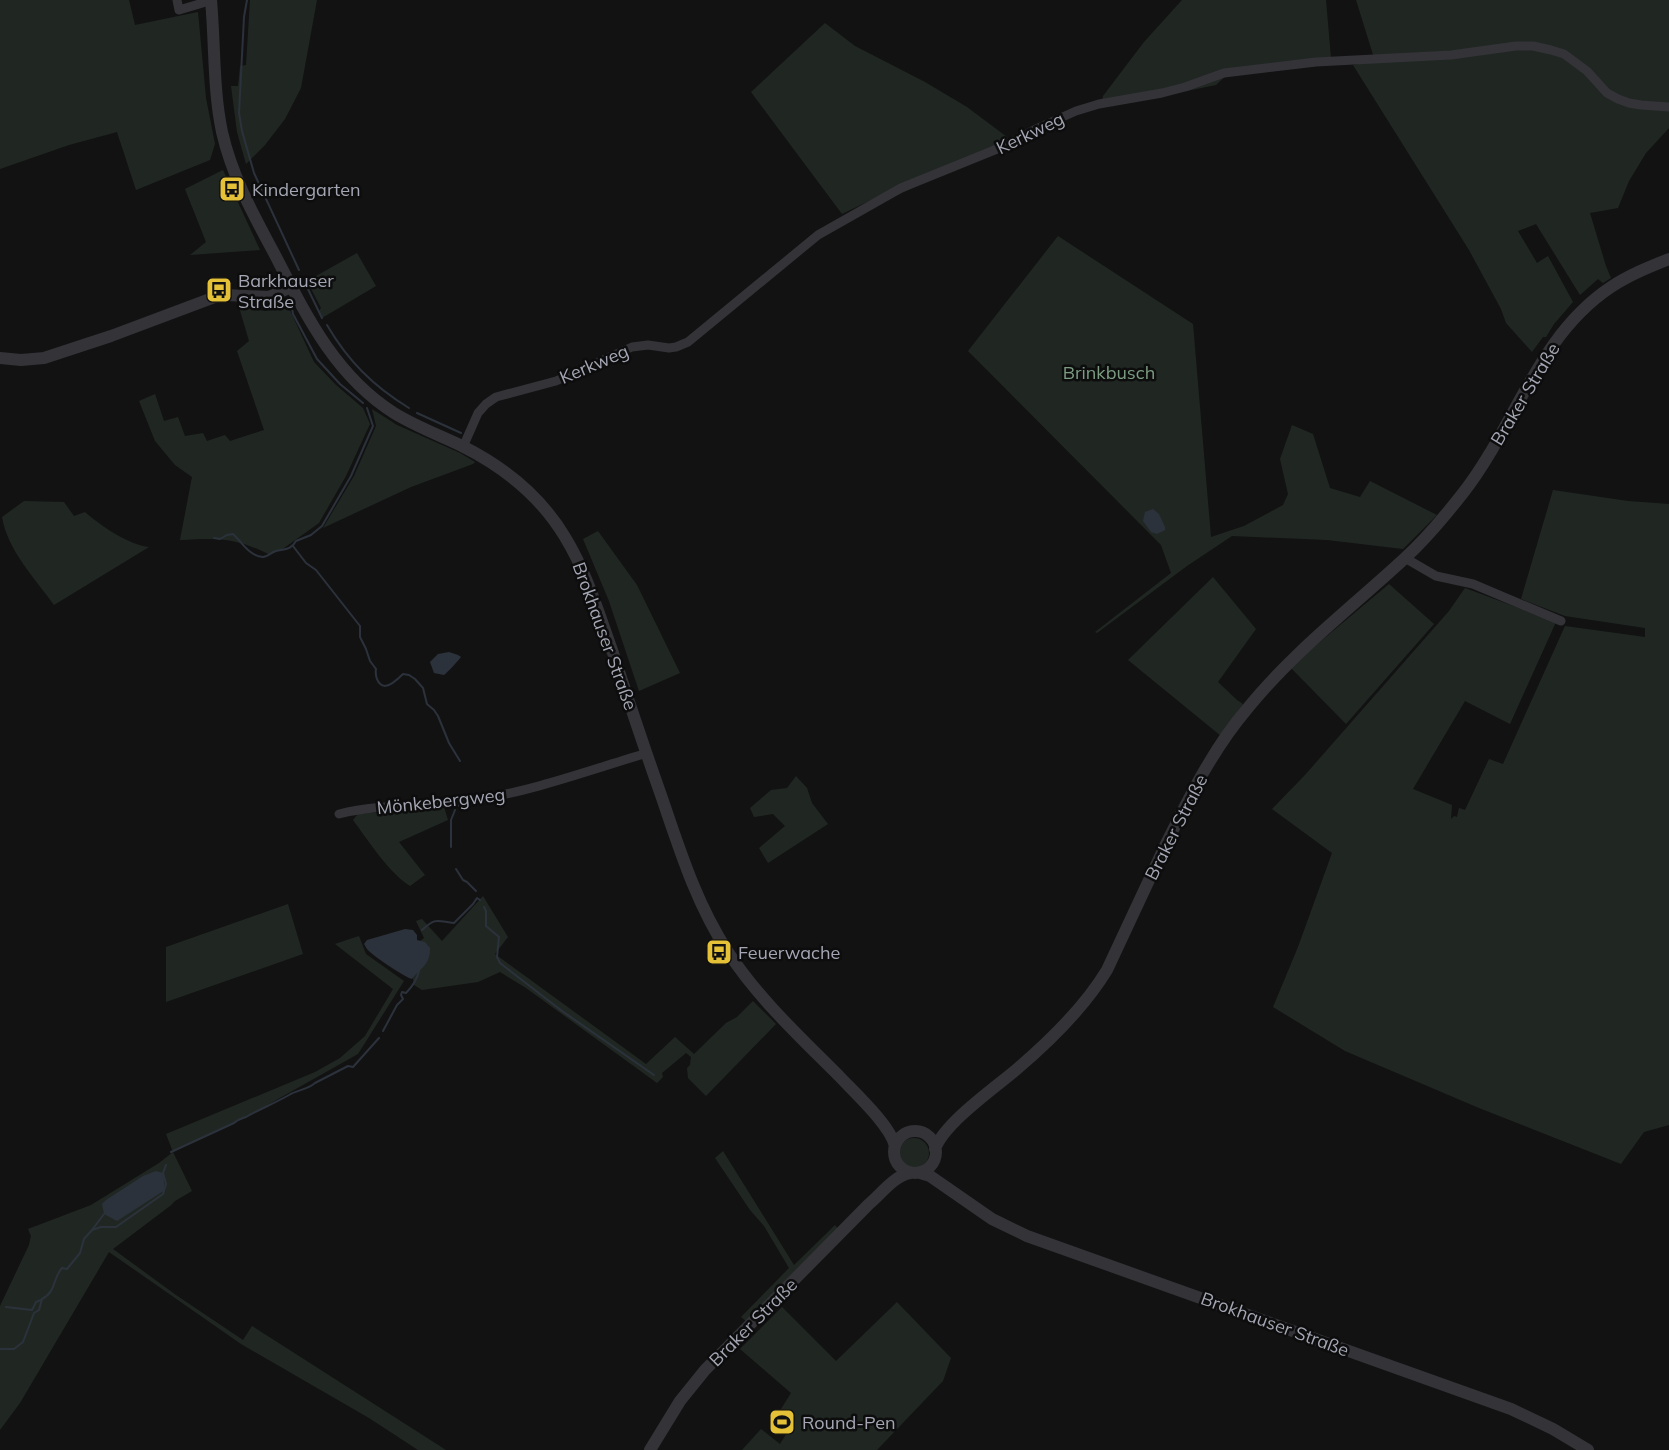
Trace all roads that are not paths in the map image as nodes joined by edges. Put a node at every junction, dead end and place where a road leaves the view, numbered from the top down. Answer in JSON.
{"nodes":[{"id":1,"x":177,"y":0,"type":"edge"},
{"id":2,"x":211,"y":1,"type":"edge"},
{"id":3,"x":1669,"y":107,"type":"edge"},
{"id":4,"x":1669,"y":259,"type":"edge"},
{"id":5,"x":291,"y":287,"type":"junction"},
{"id":6,"x":0,"y":358,"type":"edge"},
{"id":7,"x":462,"y":447,"type":"junction"},
{"id":8,"x":1406,"y":558,"type":"junction"},
{"id":9,"x":1561,"y":621,"type":"dead end"},
{"id":10,"x":646,"y":753,"type":"junction"},
{"id":11,"x":339,"y":814,"type":"dead end"},
{"id":12,"x":861,"y":1098,"type":"junction"},
{"id":13,"x":968,"y":1110,"type":"junction"},
{"id":14,"x":910,"y":1132,"type":"junction"},
{"id":15,"x":924,"y":1133,"type":"junction"},
{"id":16,"x":895,"y":1146,"type":"junction"},
{"id":17,"x":935,"y":1153,"type":"junction"},
{"id":18,"x":896,"y":1160,"type":"junction"},
{"id":19,"x":915,"y":1173,"type":"junction"},
{"id":20,"x":963,"y":1199,"type":"junction"},
{"id":21,"x":869,"y":1204,"type":"junction"},
{"id":22,"x":650,"y":1450,"type":"edge"},
{"id":23,"x":1588,"y":1450,"type":"edge"}],
"edges":[{"from":1,"to":2,"type":"street"},
{"from":2,"to":5,"type":"street","name":"Brokhauser Straße"},
{"from":3,"to":7,"type":"street","name":"Kerkweg"},
{"from":4,"to":8,"type":"street","name":"Braker Straße"},
{"from":5,"to":6,"type":"street"},
{"from":5,"to":7,"type":"street","name":"Brokhauser Straße"},
{"from":7,"to":10,"type":"street","name":"Brokhauser Straße"},
{"from":8,"to":9,"type":"street"},
{"from":8,"to":13,"type":"street","name":"Braker Straße"},
{"from":10,"to":11,"type":"street","name":"Mönkebergweg"},
{"from":10,"to":12,"type":"street","name":"Brokhauser Straße"},
{"from":12,"to":14,"type":"street","name":"Brokhauser Straße"},
{"from":12,"to":16,"type":"street","name":"Brokhauser Straße"},
{"from":13,"to":15,"type":"street","name":"Braker Straße"},
{"from":13,"to":17,"type":"street","name":"Braker Straße"},
{"from":14,"to":15,"type":"street"},
{"from":14,"to":16,"type":"street"},
{"from":15,"to":17,"type":"street"},
{"from":16,"to":18,"type":"street"},
{"from":17,"to":19,"type":"street"},
{"from":17,"to":20,"type":"street","name":"Brokhauser Straße"},
{"from":18,"to":19,"type":"street"},
{"from":18,"to":21,"type":"street","name":"Braker Straße"},
{"from":19,"to":20,"type":"street","name":"Brokhauser Straße"},
{"from":19,"to":21,"type":"street","name":"Braker Straße"},
{"from":20,"to":23,"type":"street","name":"Brokhauser Straße"},
{"from":21,"to":22,"type":"street","name":"Braker Straße"}]}
